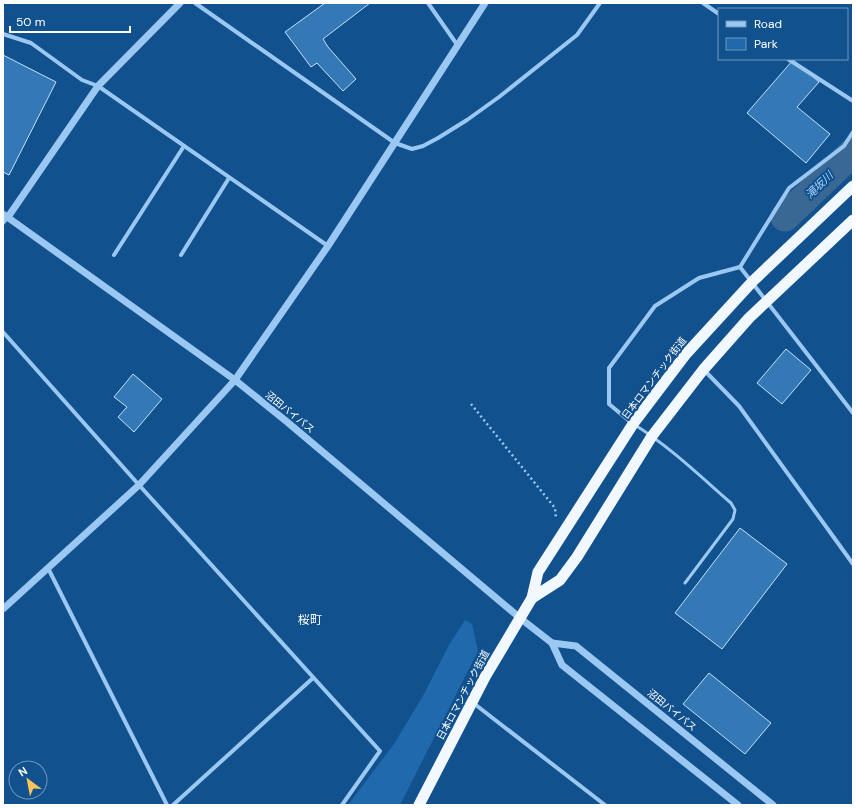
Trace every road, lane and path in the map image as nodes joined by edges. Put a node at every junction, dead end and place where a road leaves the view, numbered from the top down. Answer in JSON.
{"nodes":[{"id":1,"x":180,"y":3,"type":"edge"},
{"id":2,"x":195,"y":3,"type":"edge"},
{"id":3,"x":428,"y":3,"type":"edge"},
{"id":4,"x":486,"y":3,"type":"edge"},
{"id":5,"x":600,"y":3,"type":"edge"},
{"id":6,"x":703,"y":3,"type":"edge"},
{"id":7,"x":718,"y":13,"type":"edge"},
{"id":8,"x":3,"y":34,"type":"edge"},
{"id":9,"x":458,"y":46,"type":"junction"},
{"id":10,"x":790,"y":60,"type":"edge"},
{"id":11,"x":98,"y":86,"type":"junction"},
{"id":12,"x":853,"y":102,"type":"edge"},
{"id":13,"x":853,"y":132,"type":"edge"},
{"id":14,"x":395,"y":143,"type":"junction"},
{"id":15,"x":184,"y":146,"type":"junction"},
{"id":16,"x":229,"y":178,"type":"junction"},
{"id":17,"x":853,"y":186,"type":"edge"},
{"id":18,"x":6,"y":216,"type":"edge"},
{"id":19,"x":853,"y":220,"type":"edge"},
{"id":20,"x":3,"y":224,"type":"edge"},
{"id":21,"x":328,"y":246,"type":"junction"},
{"id":22,"x":181,"y":254,"type":"dead end"},
{"id":23,"x":114,"y":255,"type":"dead end"},
{"id":24,"x":740,"y":267,"type":"junction"},
{"id":25,"x":752,"y":281,"type":"junction"},
{"id":26,"x":767,"y":301,"type":"junction"},
{"id":27,"x":3,"y":332,"type":"edge"},
{"id":28,"x":703,"y":370,"type":"junction"},
{"id":29,"x":235,"y":380,"type":"junction"},
{"id":30,"x":471,"y":404,"type":"dead end"},
{"id":31,"x":853,"y":413,"type":"edge"},
{"id":32,"x":633,"y":424,"type":"junction"},
{"id":33,"x":652,"y":436,"type":"junction"},
{"id":34,"x":139,"y":485,"type":"junction"},
{"id":35,"x":559,"y":540,"type":"junction"},
{"id":36,"x":853,"y":564,"type":"edge"},
{"id":37,"x":48,"y":568,"type":"junction"},
{"id":38,"x":685,"y":583,"type":"dead end"},
{"id":39,"x":532,"y":598,"type":"junction"},
{"id":40,"x":3,"y":609,"type":"edge"},
{"id":41,"x":520,"y":618,"type":"junction"},
{"id":42,"x":552,"y":643,"type":"junction"},
{"id":43,"x":313,"y":678,"type":"junction"},
{"id":44,"x":472,"y":702,"type":"junction"},
{"id":45,"x":167,"y":805,"type":"edge"},
{"id":46,"x":174,"y":805,"type":"edge"},
{"id":47,"x":342,"y":805,"type":"edge"},
{"id":48,"x":419,"y":805,"type":"edge"},
{"id":49,"x":605,"y":805,"type":"edge"},
{"id":50,"x":738,"y":805,"type":"edge"},
{"id":51,"x":773,"y":805,"type":"edge"}],
"edges":[{"from":1,"to":11,"type":"street"},
{"from":2,"to":14,"type":"street"},
{"from":3,"to":9,"type":"street"},
{"from":4,"to":9,"type":"street"},
{"from":5,"to":14,"type":"street"},
{"from":6,"to":7,"type":"street"},
{"from":8,"to":11,"type":"street"},
{"from":9,"to":14,"type":"street"},
{"from":10,"to":12,"type":"street"},
{"from":11,"to":15,"type":"street"},
{"from":11,"to":18,"type":"street"},
{"from":13,"to":24,"type":"street"},
{"from":14,"to":21,"type":"street"},
{"from":15,"to":16,"type":"street"},
{"from":15,"to":23,"type":"street"},
{"from":16,"to":21,"type":"street"},
{"from":16,"to":22,"type":"street"},
{"from":17,"to":25,"type":"highway","name":"日本ロマンチック街道"},
{"from":18,"to":20,"type":"street"},
{"from":18,"to":29,"type":"street","name":"沼田バイパス"},
{"from":19,"to":26,"type":"highway","name":"日本ロマンチック街道"},
{"from":21,"to":29,"type":"street"},
{"from":24,"to":25,"type":"street"},
{"from":24,"to":32,"type":"street"},
{"from":25,"to":26,"type":"street"},
{"from":25,"to":32,"type":"highway","name":"日本ロマンチック街道"},
{"from":26,"to":28,"type":"highway","name":"日本ロマンチック街道"},
{"from":26,"to":31,"type":"street"},
{"from":27,"to":34,"type":"street"},
{"from":28,"to":33,"type":"highway","name":"日本ロマンチック街道"},
{"from":28,"to":36,"type":"street"},
{"from":29,"to":34,"type":"street"},
{"from":29,"to":41,"type":"street","name":"沼田バイパス"},
{"from":30,"to":35,"type":"path"},
{"from":32,"to":33,"type":"lane"},
{"from":32,"to":35,"type":"highway","name":"日本ロマンチック街道"},
{"from":33,"to":38,"type":"lane"},
{"from":33,"to":39,"type":"highway","name":"日本ロマンチック街道"},
{"from":34,"to":37,"type":"street"},
{"from":34,"to":43,"type":"street"},
{"from":35,"to":39,"type":"highway","name":"日本ロマンチック街道"},
{"from":37,"to":40,"type":"street"},
{"from":37,"to":45,"type":"street"},
{"from":39,"to":41,"type":"highway","name":"日本ロマンチック街道"},
{"from":41,"to":42,"type":"street","name":"沼田バイパス"},
{"from":41,"to":44,"type":"highway","name":"日本ロマンチック街道"},
{"from":42,"to":50,"type":"street","name":"沼田バイパス"},
{"from":42,"to":51,"type":"street","name":"沼田バイパス"},
{"from":43,"to":46,"type":"street"},
{"from":43,"to":47,"type":"street"},
{"from":44,"to":48,"type":"highway","name":"日本ロマンチック街道"},
{"from":44,"to":49,"type":"street"}]}
